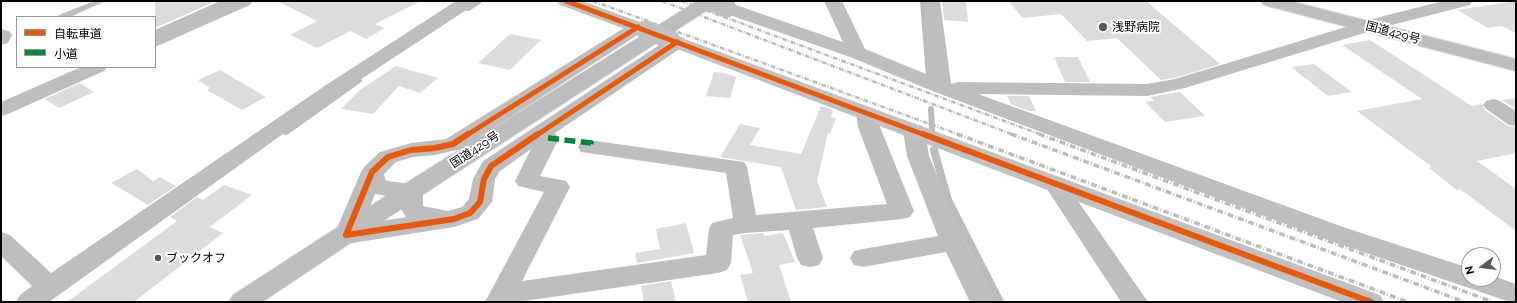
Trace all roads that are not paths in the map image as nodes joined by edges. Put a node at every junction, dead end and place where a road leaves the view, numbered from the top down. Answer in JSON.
{"nodes":[{"id":1,"x":102,"y":1,"type":"edge"},
{"id":2,"x":226,"y":1,"type":"edge"},
{"id":3,"x":244,"y":1,"type":"edge"},
{"id":4,"x":468,"y":1,"type":"edge"},
{"id":5,"x":566,"y":1,"type":"edge"},
{"id":6,"x":833,"y":1,"type":"edge"},
{"id":7,"x":931,"y":1,"type":"edge"},
{"id":8,"x":1270,"y":1,"type":"edge"},
{"id":9,"x":1464,"y":1,"type":"edge"},
{"id":10,"x":726,"y":5,"type":"edge"},
{"id":11,"x":64,"y":16,"type":"edge"},
{"id":12,"x":1368,"y":26,"type":"junction"},
{"id":13,"x":641,"y":29,"type":"junction"},
{"id":14,"x":156,"y":33,"type":"edge"},
{"id":15,"x":1,"y":34,"type":"edge"},
{"id":16,"x":1,"y":39,"type":"edge"},
{"id":17,"x":156,"y":41,"type":"edge"},
{"id":18,"x":674,"y":41,"type":"junction"},
{"id":19,"x":857,"y":53,"type":"junction"},
{"id":20,"x":1516,"y":65,"type":"edge"},
{"id":21,"x":96,"y":68,"type":"edge"},
{"id":22,"x":942,"y":88,"type":"junction"},
{"id":23,"x":1493,"y":105,"type":"dead end"},
{"id":24,"x":1,"y":110,"type":"edge"},
{"id":25,"x":866,"y":113,"type":"junction"},
{"id":26,"x":1516,"y":120,"type":"edge"},
{"id":27,"x":914,"y":131,"type":"junction"},
{"id":28,"x":537,"y":134,"type":"junction"},
{"id":29,"x":589,"y":147,"type":"dead end"},
{"id":30,"x":372,"y":172,"type":"junction"},
{"id":31,"x":1054,"y":183,"type":"junction"},
{"id":32,"x":411,"y":191,"type":"junction"},
{"id":33,"x":454,"y":219,"type":"junction"},
{"id":34,"x":798,"y":221,"type":"junction"},
{"id":35,"x":746,"y":224,"type":"junction"},
{"id":36,"x":346,"y":235,"type":"junction"},
{"id":37,"x":1,"y":241,"type":"edge"},
{"id":38,"x":953,"y":242,"type":"junction"},
{"id":39,"x":810,"y":258,"type":"dead end"},
{"id":40,"x":863,"y":258,"type":"dead end"},
{"id":41,"x":1461,"y":276,"type":"edge"},
{"id":42,"x":50,"y":287,"type":"junction"},
{"id":43,"x":1495,"y":287,"type":"edge"},
{"id":44,"x":1516,"y":294,"type":"edge"},
{"id":45,"x":500,"y":298,"type":"edge"},
{"id":46,"x":29,"y":302,"type":"edge"},
{"id":47,"x":242,"y":302,"type":"edge"},
{"id":48,"x":983,"y":302,"type":"edge"},
{"id":49,"x":1135,"y":302,"type":"edge"},
{"id":50,"x":1371,"y":302,"type":"edge"}],
"edges":[{"from":1,"to":11,"type":"lane"},
{"from":2,"to":14,"type":"lane"},
{"from":3,"to":17,"type":"street"},
{"from":4,"to":42,"type":"street"},
{"from":5,"to":13,"type":"street"},
{"from":6,"to":19,"type":"street"},
{"from":7,"to":22,"type":"street"},
{"from":8,"to":12,"type":"highway","name":"国道429号"},
{"from":9,"to":12,"type":"street"},
{"from":10,"to":19,"type":"street"},
{"from":10,"to":32,"type":"highway","name":"国道429号"},
{"from":12,"to":20,"type":"highway","name":"国道429号"},
{"from":12,"to":22,"type":"street"},
{"from":13,"to":18,"type":"street","bridge":true},
{"from":13,"to":30,"type":"street"},
{"from":15,"to":16,"type":"street"},
{"from":18,"to":25,"type":"street"},
{"from":18,"to":28,"type":"street"},
{"from":19,"to":22,"type":"street"},
{"from":21,"to":24,"type":"street"},
{"from":22,"to":41,"type":"street"},
{"from":23,"to":26,"type":"street"},
{"from":25,"to":27,"type":"street"},
{"from":25,"to":34,"type":"street"},
{"from":27,"to":31,"type":"street"},
{"from":27,"to":38,"type":"street"},
{"from":28,"to":33,"type":"street"},
{"from":28,"to":45,"type":"street"},
{"from":29,"to":35,"type":"street"},
{"from":30,"to":32,"type":"street"},
{"from":30,"to":36,"type":"street"},
{"from":31,"to":49,"type":"street"},
{"from":31,"to":50,"type":"street"},
{"from":32,"to":33,"type":"street"},
{"from":32,"to":36,"type":"highway","name":"国道429号"},
{"from":33,"to":36,"type":"street"},
{"from":34,"to":35,"type":"street"},
{"from":34,"to":39,"type":"street"},
{"from":35,"to":45,"type":"street"},
{"from":36,"to":47,"type":"highway","name":"国道429号"},
{"from":37,"to":42,"type":"street"},
{"from":38,"to":40,"type":"street"},
{"from":38,"to":48,"type":"street"},
{"from":42,"to":46,"type":"street"},
{"from":43,"to":44,"type":"street"}]}
